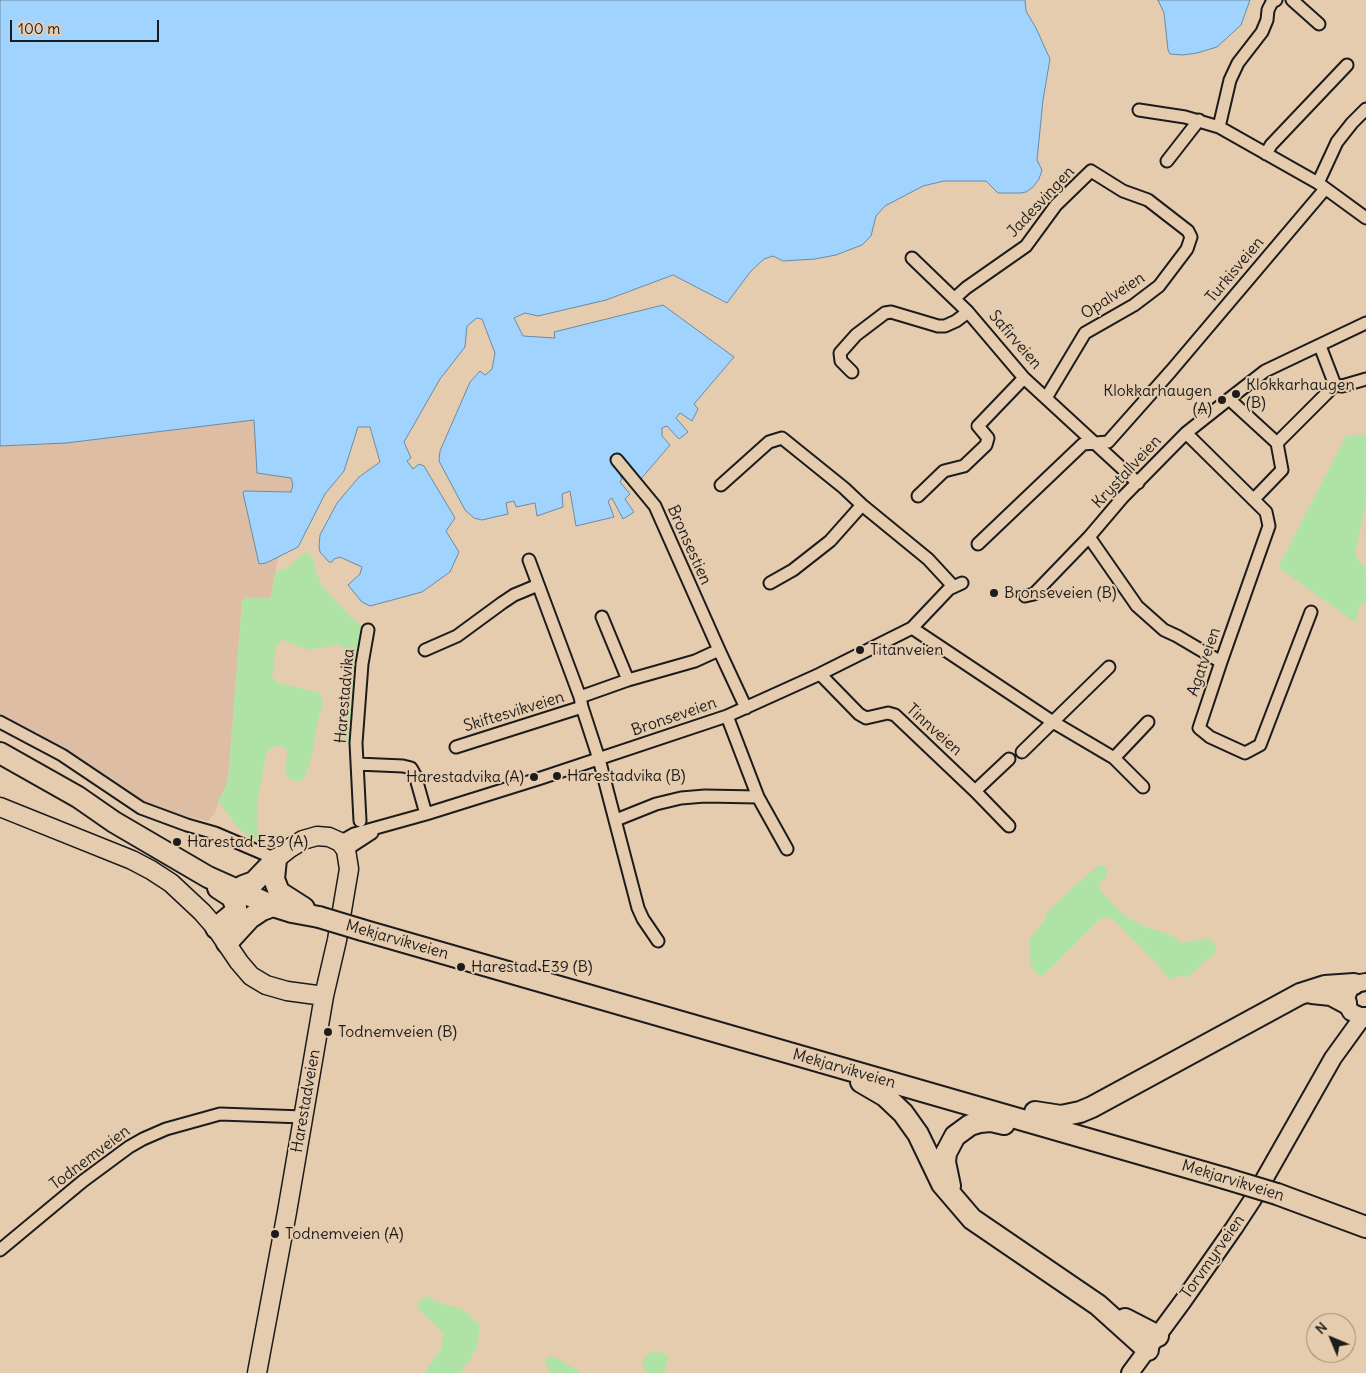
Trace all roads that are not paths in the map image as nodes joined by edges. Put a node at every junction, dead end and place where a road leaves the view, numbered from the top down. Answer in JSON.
{"nodes":[{"id":1,"x":1276,"y":0,"type":"edge"},
{"id":2,"x":1292,"y":0,"type":"edge"},
{"id":3,"x":1319,"y":24,"type":"dead end"},
{"id":4,"x":1348,"y":65,"type":"dead end"},
{"id":5,"x":1366,"y":109,"type":"edge"},
{"id":6,"x":1139,"y":110,"type":"dead end"},
{"id":7,"x":1199,"y":120,"type":"junction"},
{"id":8,"x":1219,"y":127,"type":"junction"},
{"id":9,"x":1266,"y":154,"type":"junction"},
{"id":10,"x":1167,"y":161,"type":"dead end"},
{"id":11,"x":1322,"y":186,"type":"junction"},
{"id":12,"x":1366,"y":218,"type":"edge"},
{"id":13,"x":1187,"y":249,"type":"joint"},
{"id":14,"x":912,"y":258,"type":"dead end"},
{"id":15,"x":955,"y":298,"type":"junction"},
{"id":16,"x":968,"y":312,"type":"junction"},
{"id":17,"x":1366,"y":323,"type":"edge"},
{"id":18,"x":1320,"y":346,"type":"junction"},
{"id":19,"x":852,"y":372,"type":"dead end"},
{"id":20,"x":1024,"y":378,"type":"junction"},
{"id":21,"x":1366,"y":379,"type":"edge"},
{"id":22,"x":1335,"y":385,"type":"junction"},
{"id":23,"x":1046,"y":398,"type":"junction"},
{"id":24,"x":1229,"y":399,"type":"junction"},
{"id":25,"x":1186,"y":433,"type":"junction"},
{"id":26,"x":1093,"y":443,"type":"junction"},
{"id":27,"x":1276,"y":443,"type":"junction"},
{"id":28,"x":616,"y":460,"type":"dead end"},
{"id":29,"x":1138,"y":483,"type":"junction"},
{"id":30,"x":721,"y":485,"type":"dead end"},
{"id":31,"x":918,"y":496,"type":"dead end"},
{"id":32,"x":1254,"y":499,"type":"junction"},
{"id":33,"x":862,"y":505,"type":"junction"},
{"id":34,"x":1089,"y":537,"type":"junction"},
{"id":35,"x":978,"y":544,"type":"dead end"},
{"id":36,"x":529,"y":560,"type":"dead end"},
{"id":37,"x":770,"y":583,"type":"dead end"},
{"id":38,"x":538,"y":585,"type":"junction"},
{"id":39,"x":1025,"y":596,"type":"dead end"},
{"id":40,"x":1311,"y":612,"type":"dead end"},
{"id":41,"x":602,"y":617,"type":"dead end"},
{"id":42,"x":912,"y":628,"type":"junction"},
{"id":43,"x":368,"y":630,"type":"dead end"},
{"id":44,"x":425,"y":650,"type":"dead end"},
{"id":45,"x":719,"y":650,"type":"junction"},
{"id":46,"x":1220,"y":662,"type":"junction"},
{"id":47,"x":1109,"y":667,"type":"dead end"},
{"id":48,"x":820,"y":674,"type":"junction"},
{"id":49,"x":628,"y":680,"type":"junction"},
{"id":50,"x":581,"y":702,"type":"junction"},
{"id":51,"x":746,"y":708,"type":"junction"},
{"id":52,"x":727,"y":716,"type":"junction"},
{"id":53,"x":0,"y":722,"type":"edge"},
{"id":54,"x":1053,"y":722,"type":"junction"},
{"id":55,"x":1148,"y":722,"type":"dead end"},
{"id":56,"x":456,"y":747,"type":"dead end"},
{"id":57,"x":1022,"y":752,"type":"dead end"},
{"id":58,"x":0,"y":753,"type":"edge"},
{"id":59,"x":1114,"y":758,"type":"junction"},
{"id":60,"x":599,"y":759,"type":"junction"},
{"id":61,"x":1009,"y":759,"type":"dead end"},
{"id":62,"x":357,"y":764,"type":"junction"},
{"id":63,"x":1143,"y":787,"type":"dead end"},
{"id":64,"x":975,"y":791,"type":"junction"},
{"id":65,"x":758,"y":796,"type":"junction"},
{"id":66,"x":78,"y":797,"type":"junction"},
{"id":67,"x":0,"y":807,"type":"edge"},
{"id":68,"x":426,"y":814,"type":"junction"},
{"id":69,"x":616,"y":820,"type":"junction"},
{"id":70,"x":360,"y":821,"type":"dead end"},
{"id":71,"x":1009,"y":826,"type":"dead end"},
{"id":72,"x":343,"y":846,"type":"junction"},
{"id":73,"x":787,"y":848,"type":"dead end"},
{"id":74,"x":276,"y":859,"type":"junction"},
{"id":75,"x":208,"y":877,"type":"junction"},
{"id":76,"x":243,"y":890,"type":"junction"},
{"id":77,"x":273,"y":906,"type":"junction"},
{"id":78,"x":314,"y":915,"type":"junction"},
{"id":79,"x":222,"y":936,"type":"junction"},
{"id":80,"x":658,"y":941,"type":"dead end"},
{"id":81,"x":1362,"y":982,"type":"edge"},
{"id":82,"x":1300,"y":994,"type":"junction"},
{"id":83,"x":324,"y":996,"type":"junction"},
{"id":84,"x":1347,"y":1006,"type":"junction"},
{"id":85,"x":1366,"y":1017,"type":"edge"},
{"id":86,"x":1333,"y":1058,"type":"junction"},
{"id":87,"x":818,"y":1062,"type":"junction"},
{"id":88,"x":1001,"y":1114,"type":"junction"},
{"id":89,"x":303,"y":1117,"type":"junction"},
{"id":90,"x":1031,"y":1123,"type":"junction"},
{"id":91,"x":958,"y":1204,"type":"junction"},
{"id":92,"x":1366,"y":1227,"type":"edge"},
{"id":93,"x":0,"y":1250,"type":"edge"},
{"id":94,"x":1153,"y":1343,"type":"junction"},
{"id":95,"x":257,"y":1373,"type":"edge"},
{"id":96,"x":1130,"y":1373,"type":"edge"}],
"edges":[{"from":1,"to":8,"type":"street"},
{"from":2,"to":3,"type":"street"},
{"from":4,"to":9,"type":"street"},
{"from":5,"to":11,"type":"street","name":"Turkisveien"},
{"from":6,"to":7,"type":"street"},
{"from":7,"to":8,"type":"street"},
{"from":7,"to":10,"type":"street"},
{"from":8,"to":9,"type":"street"},
{"from":9,"to":11,"type":"street"},
{"from":11,"to":12,"type":"street"},
{"from":11,"to":26,"type":"street","name":"Turkisveien"},
{"from":13,"to":15,"type":"street","name":"Jadesvingen"},
{"from":13,"to":23,"type":"street","name":"Opalveien"},
{"from":14,"to":15,"type":"street","name":"Safirveien"},
{"from":15,"to":16,"type":"street","name":"Safirveien"},
{"from":16,"to":19,"type":"street"},
{"from":16,"to":20,"type":"street","name":"Safirveien"},
{"from":17,"to":18,"type":"street","name":"Krystallveien"},
{"from":18,"to":22,"type":"street"},
{"from":18,"to":24,"type":"street","name":"Krystallveien"},
{"from":20,"to":23,"type":"street","name":"Safirveien"},
{"from":20,"to":31,"type":"street"},
{"from":21,"to":22,"type":"street"},
{"from":22,"to":27,"type":"street"},
{"from":23,"to":26,"type":"street","name":"Safirveien"},
{"from":24,"to":25,"type":"street","name":"Krystallveien"},
{"from":24,"to":27,"type":"street"},
{"from":25,"to":29,"type":"street","name":"Krystallveien"},
{"from":25,"to":32,"type":"street","name":"Agatveien"},
{"from":26,"to":29,"type":"street","name":"Safirveien"},
{"from":26,"to":35,"type":"street"},
{"from":27,"to":32,"type":"street"},
{"from":28,"to":45,"type":"street","name":"Bronsestien"},
{"from":29,"to":34,"type":"street","name":"Krystallveien"},
{"from":30,"to":33,"type":"street","name":"Bronseveien"},
{"from":32,"to":46,"type":"street","name":"Agatveien"},
{"from":33,"to":37,"type":"street"},
{"from":33,"to":42,"type":"street","name":"Bronseveien"},
{"from":34,"to":39,"type":"street","name":"Krystallveien"},
{"from":34,"to":46,"type":"street"},
{"from":36,"to":38,"type":"street","name":"Skiftesvikveien"},
{"from":38,"to":44,"type":"street"},
{"from":38,"to":50,"type":"street","name":"Skiftesvikveien"},
{"from":40,"to":46,"type":"street","name":"Agatveien"},
{"from":41,"to":49,"type":"street"},
{"from":42,"to":48,"type":"street","name":"Bronseveien"},
{"from":42,"to":54,"type":"street"},
{"from":43,"to":62,"type":"street","name":"Harestadvika"},
{"from":45,"to":49,"type":"street","name":"Skiftesvikveien"},
{"from":45,"to":51,"type":"street","name":"Bronsestien"},
{"from":47,"to":54,"type":"street"},
{"from":48,"to":51,"type":"street","name":"Bronseveien"},
{"from":48,"to":64,"type":"street","name":"Tinnveien"},
{"from":49,"to":50,"type":"street","name":"Skiftesvikveien"},
{"from":50,"to":56,"type":"street","name":"Skiftesvikveien"},
{"from":50,"to":60,"type":"street","name":"Skiftesvikveien"},
{"from":51,"to":52,"type":"street","name":"Bronseveien"},
{"from":52,"to":60,"type":"street","name":"Bronseveien"},
{"from":52,"to":65,"type":"street"},
{"from":53,"to":74,"type":"street"},
{"from":54,"to":57,"type":"street"},
{"from":54,"to":59,"type":"street"},
{"from":55,"to":59,"type":"street"},
{"from":58,"to":66,"type":"highway"},
{"from":59,"to":63,"type":"street"},
{"from":60,"to":68,"type":"street","name":"Bronseveien"},
{"from":60,"to":69,"type":"street","name":"Skiftesvikveien"},
{"from":61,"to":64,"type":"street"},
{"from":62,"to":68,"type":"street","name":"Harestadvika"},
{"from":62,"to":70,"type":"street","name":"Harestadvika"},
{"from":64,"to":71,"type":"street","name":"Tinnveien"},
{"from":65,"to":69,"type":"street"},
{"from":65,"to":73,"type":"street"},
{"from":66,"to":75,"type":"highway"},
{"from":66,"to":76,"type":"highway"},
{"from":67,"to":79,"type":"main road"},
{"from":68,"to":72,"type":"street","name":"Bronseveien"},
{"from":69,"to":80,"type":"street","name":"Skiftesvikveien"},
{"from":72,"to":74,"type":"main road"},
{"from":72,"to":83,"type":"main road","name":"Harestadveien"},
{"from":74,"to":76,"type":"highway"},
{"from":74,"to":78,"type":"highway"},
{"from":75,"to":76,"type":"highway"},
{"from":75,"to":79,"type":"highway"},
{"from":76,"to":77,"type":"highway","name":"Mekjarvikveien"},
{"from":76,"to":78,"type":"highway","name":"Mekjarvikveien"},
{"from":77,"to":78,"type":"highway","name":"Mekjarvikveien"},
{"from":77,"to":79,"type":"highway"},
{"from":78,"to":87,"type":"highway","name":"Mekjarvikveien","bridge":true},
{"from":79,"to":83,"type":"main road"},
{"from":81,"to":82,"type":"highway"},
{"from":81,"to":84,"type":"main road","name":"Torvmyrveien"},
{"from":82,"to":84,"type":"highway"},
{"from":82,"to":88,"type":"highway"},
{"from":83,"to":89,"type":"main road","name":"Harestadveien"},
{"from":84,"to":85,"type":"main road"},
{"from":84,"to":86,"type":"main road","name":"Torvmyrveien"},
{"from":85,"to":86,"type":"main road","name":"Torvmyrveien"},
{"from":86,"to":94,"type":"main road","name":"Torvmyrveien"},
{"from":87,"to":88,"type":"highway","name":"Mekjarvikveien"},
{"from":87,"to":91,"type":"highway"},
{"from":88,"to":90,"type":"highway","name":"Mekjarvikveien"},
{"from":89,"to":93,"type":"street","name":"Todnemveien"},
{"from":89,"to":95,"type":"main road","name":"Harestadveien"},
{"from":90,"to":91,"type":"highway"},
{"from":90,"to":92,"type":"highway","name":"Mekjarvikveien","bridge":true},
{"from":91,"to":94,"type":"highway"},
{"from":94,"to":96,"type":"main road","name":"Torvmyrveien"}]}
